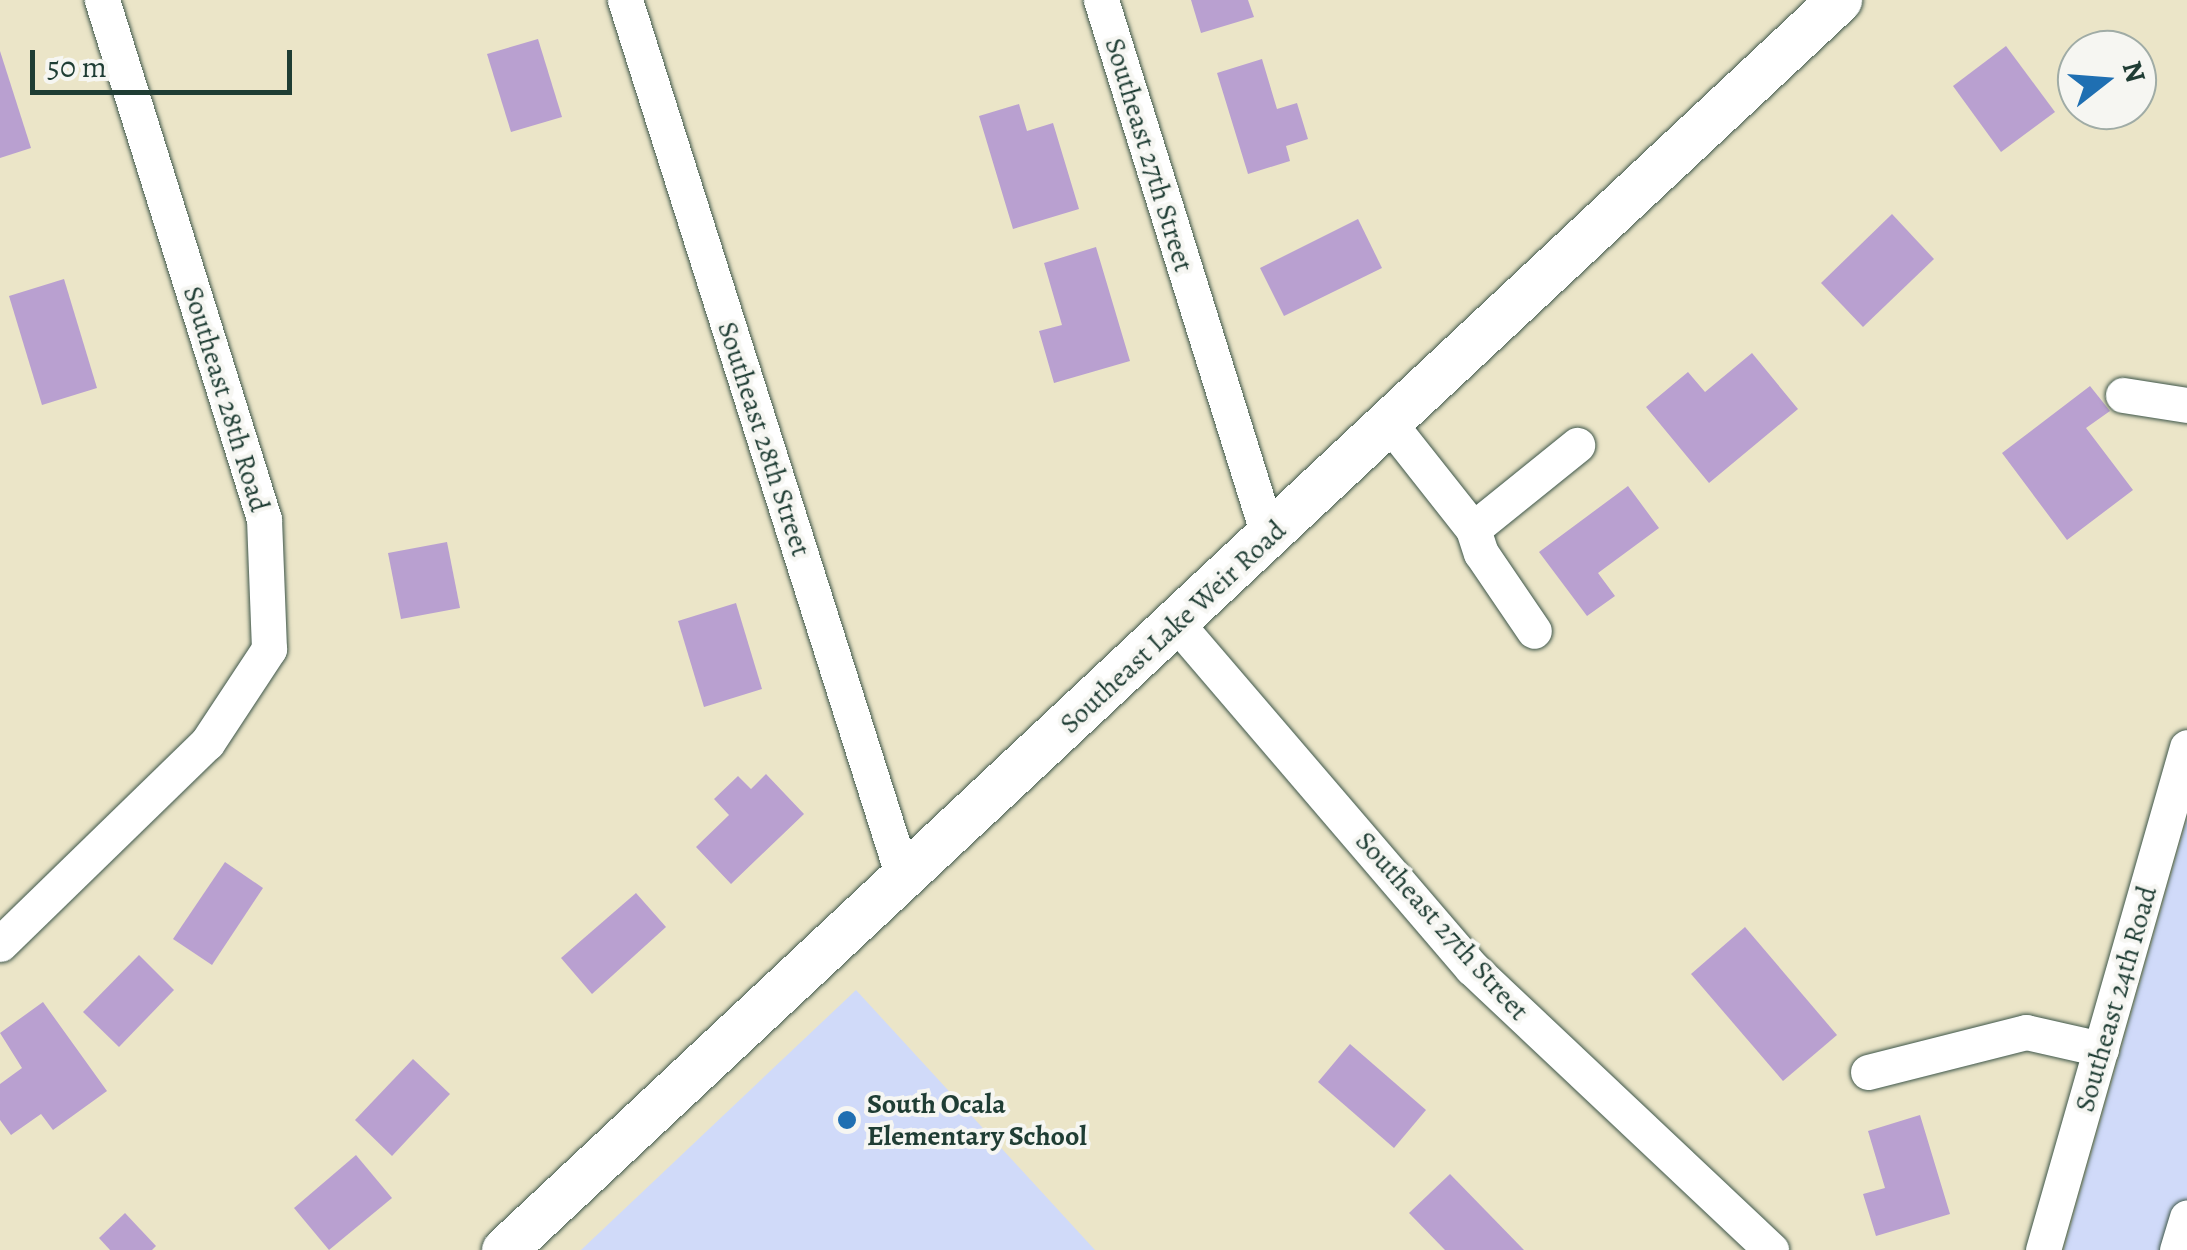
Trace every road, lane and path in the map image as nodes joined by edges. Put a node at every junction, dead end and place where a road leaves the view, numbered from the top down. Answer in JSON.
{"nodes":[{"id":1,"x":102,"y":0,"type":"edge"},
{"id":2,"x":625,"y":0,"type":"edge"},
{"id":3,"x":1101,"y":0,"type":"edge"},
{"id":4,"x":1839,"y":0,"type":"edge"},
{"id":5,"x":2124,"y":395,"type":"dead end"},
{"id":6,"x":2187,"y":405,"type":"edge"},
{"id":7,"x":1390,"y":424,"type":"junction"},
{"id":8,"x":1576,"y":446,"type":"dead end"},
{"id":9,"x":1472,"y":529,"type":"junction"},
{"id":10,"x":1269,"y":538,"type":"junction"},
{"id":11,"x":1178,"y":624,"type":"junction"},
{"id":12,"x":1534,"y":631,"type":"dead end"},
{"id":13,"x":2187,"y":747,"type":"edge"},
{"id":14,"x":902,"y":877,"type":"junction"},
{"id":15,"x":0,"y":944,"type":"edge"},
{"id":16,"x":2101,"y":1050,"type":"junction"},
{"id":17,"x":1868,"y":1072,"type":"dead end"},
{"id":18,"x":2187,"y":1216,"type":"edge"},
{"id":19,"x":504,"y":1250,"type":"edge"},
{"id":20,"x":1771,"y":1250,"type":"edge"},
{"id":21,"x":2043,"y":1250,"type":"edge"},
{"id":22,"x":2177,"y":1250,"type":"edge"}],
"edges":[{"from":1,"to":15,"type":"street","name":"Southeast 28th Road"},
{"from":2,"to":14,"type":"street","name":"Southeast 28th Street"},
{"from":3,"to":10,"type":"street","name":"Southeast 27th Street"},
{"from":4,"to":7,"type":"main road","name":"Southeast Lake Weir Road"},
{"from":5,"to":6,"type":"street"},
{"from":7,"to":9,"type":"street"},
{"from":7,"to":10,"type":"main road","name":"Southeast Lake Weir Road"},
{"from":8,"to":9,"type":"street"},
{"from":9,"to":12,"type":"street"},
{"from":10,"to":11,"type":"main road","name":"Southeast Lake Weir Road"},
{"from":11,"to":14,"type":"main road","name":"Southeast Lake Weir Road"},
{"from":11,"to":20,"type":"street","name":"Southeast 27th Street"},
{"from":13,"to":16,"type":"street","name":"Southeast 24th Road"},
{"from":14,"to":19,"type":"main road","name":"Southeast Lake Weir Road"},
{"from":16,"to":17,"type":"street"},
{"from":16,"to":21,"type":"street","name":"Southeast 24th Road"},
{"from":18,"to":22,"type":"street"}]}
